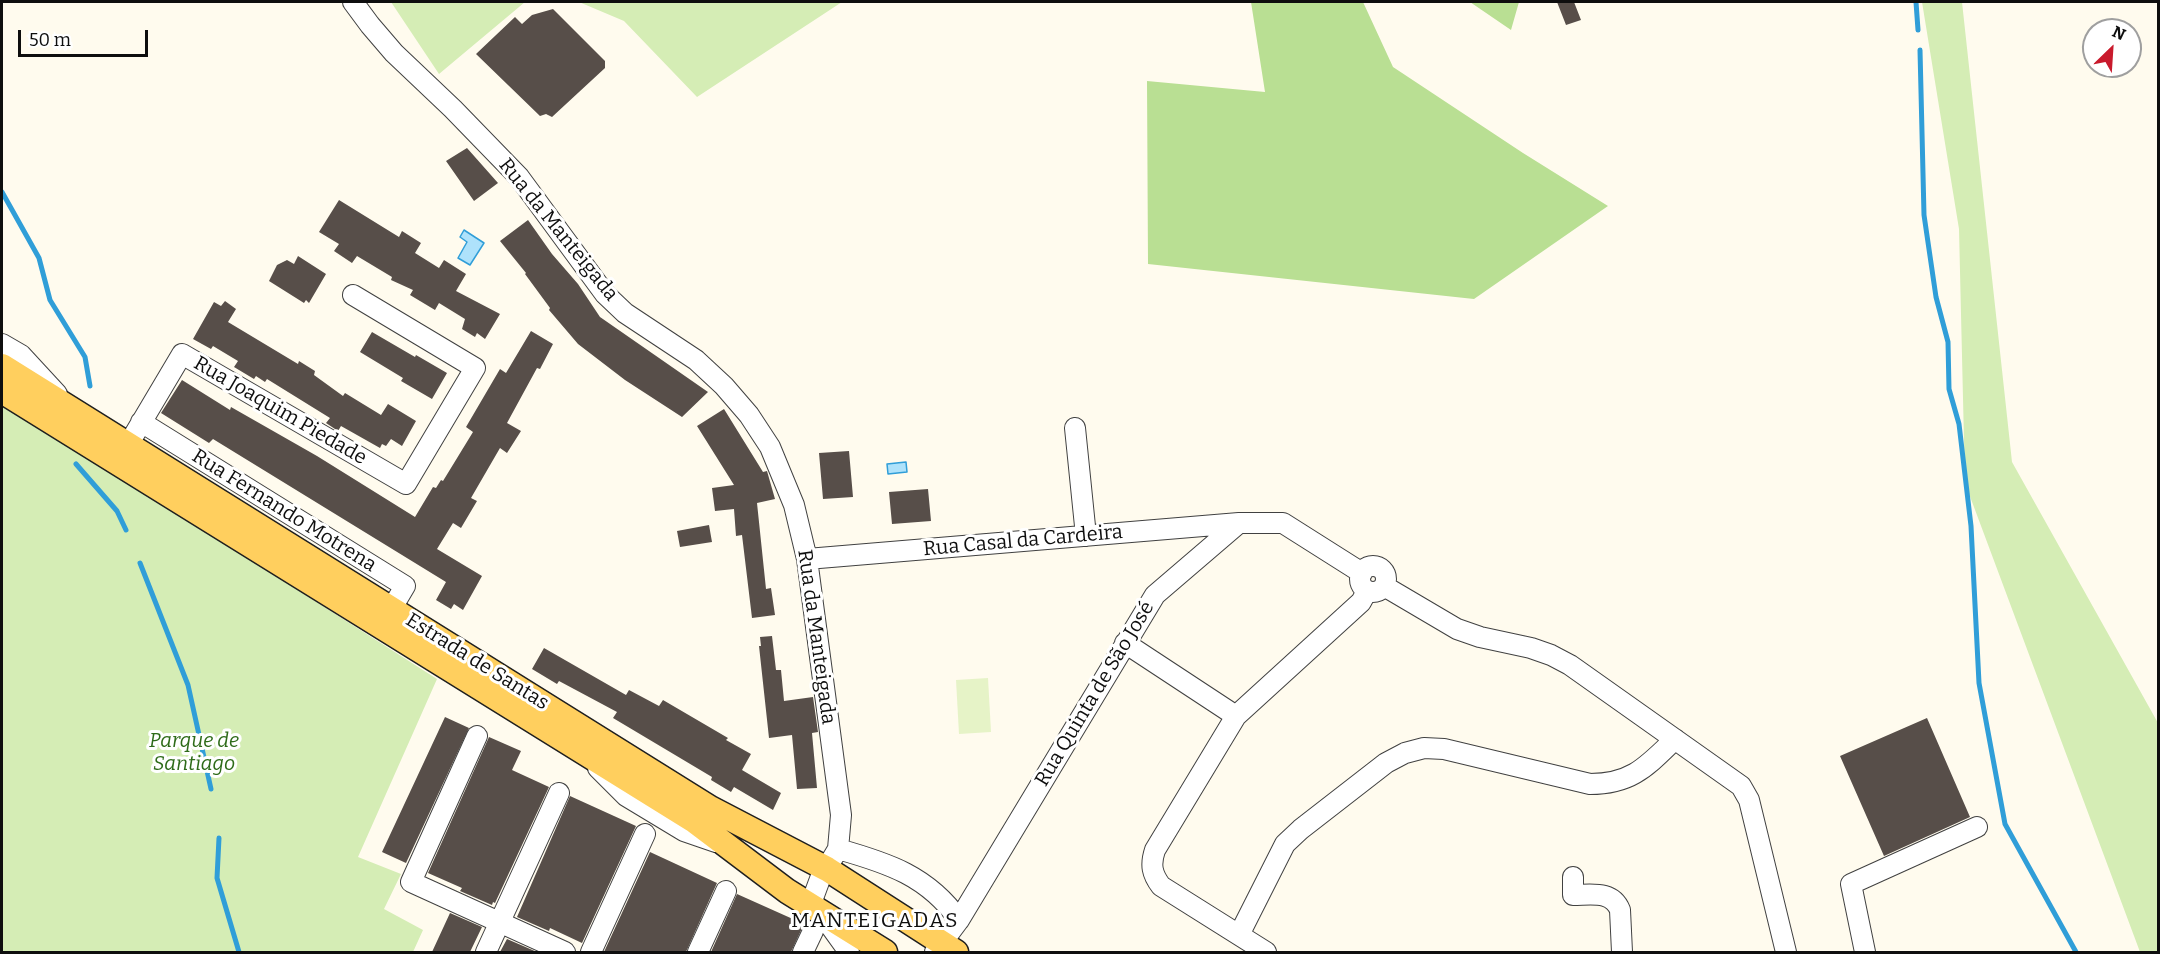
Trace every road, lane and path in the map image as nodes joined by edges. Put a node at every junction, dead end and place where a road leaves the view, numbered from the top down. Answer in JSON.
{"nodes":[{"id":1,"x":353,"y":2,"type":"edge"},
{"id":2,"x":353,"y":296,"type":"dead end"},
{"id":3,"x":2,"y":344,"type":"edge"},
{"id":4,"x":2,"y":366,"type":"edge"},
{"id":5,"x":2,"y":391,"type":"edge"},
{"id":6,"x":71,"y":409,"type":"junction"},
{"id":7,"x":141,"y":422,"type":"junction"},
{"id":8,"x":1075,"y":428,"type":"dead end"},
{"id":9,"x":128,"y":445,"type":"junction"},
{"id":10,"x":1239,"y":523,"type":"junction"},
{"id":11,"x":1086,"y":536,"type":"junction"},
{"id":12,"x":807,"y":559,"type":"junction"},
{"id":13,"x":1371,"y":583,"type":"junction"},
{"id":14,"x":392,"y":608,"type":"junction"},
{"id":15,"x":1125,"y":643,"type":"junction"},
{"id":16,"x":1236,"y":716,"type":"junction"},
{"id":17,"x":477,"y":736,"type":"dead end"},
{"id":18,"x":1676,"y":739,"type":"junction"},
{"id":19,"x":559,"y":793,"type":"dead end"},
{"id":20,"x":1977,"y":827,"type":"dead end"},
{"id":21,"x":645,"y":834,"type":"dead end"},
{"id":22,"x":832,"y":859,"type":"junction"},
{"id":23,"x":1573,"y":878,"type":"dead end"},
{"id":24,"x":726,"y":891,"type":"dead end"},
{"id":25,"x":814,"y":920,"type":"junction"},
{"id":26,"x":960,"y":920,"type":"junction"},
{"id":27,"x":499,"y":923,"type":"junction"},
{"id":28,"x":1239,"y":935,"type":"junction"},
{"id":29,"x":944,"y":949,"type":"edge"},
{"id":30,"x":486,"y":952,"type":"edge"},
{"id":31,"x":565,"y":952,"type":"edge"},
{"id":32,"x":591,"y":952,"type":"edge"},
{"id":33,"x":698,"y":952,"type":"edge"},
{"id":34,"x":803,"y":952,"type":"edge"},
{"id":35,"x":849,"y":952,"type":"edge"},
{"id":36,"x":885,"y":952,"type":"edge"},
{"id":37,"x":1266,"y":952,"type":"edge"},
{"id":38,"x":1622,"y":952,"type":"edge"},
{"id":39,"x":1786,"y":952,"type":"edge"},
{"id":40,"x":1865,"y":952,"type":"edge"}],
"edges":[{"from":1,"to":12,"type":"street","name":"Rua da Manteigada"},
{"from":2,"to":7,"type":"street","name":"Rua Joaquim Piedade"},
{"from":3,"to":6,"type":"street"},
{"from":4,"to":6,"type":"main road","name":"Estrada de Santas"},
{"from":5,"to":25,"type":"main road","name":"Estrada de Santas"},
{"from":6,"to":9,"type":"main road","name":"Estrada de Santas"},
{"from":7,"to":9,"type":"street","name":"Rua Joaquim Piedade"},
{"from":7,"to":14,"type":"street","name":"Rua Fernando Motrena"},
{"from":8,"to":11,"type":"street"},
{"from":9,"to":14,"type":"main road","name":"Estrada de Santas"},
{"from":10,"to":11,"type":"street","name":"Rua Casal da Cardeira"},
{"from":10,"to":13,"type":"street"},
{"from":10,"to":15,"type":"street","name":"Rua Quinta de São José"},
{"from":11,"to":12,"type":"street","name":"Rua Casal da Cardeira"},
{"from":12,"to":22,"type":"street","name":"Rua da Manteigada"},
{"from":13,"to":16,"type":"street"},
{"from":13,"to":18,"type":"street"},
{"from":14,"to":22,"type":"main road","name":"Estrada de Santas"},
{"from":15,"to":16,"type":"street"},
{"from":15,"to":26,"type":"street","name":"Rua Quinta de São José"},
{"from":16,"to":28,"type":"street"},
{"from":17,"to":27,"type":"street"},
{"from":18,"to":28,"type":"street"},
{"from":18,"to":39,"type":"street"},
{"from":19,"to":27,"type":"street"},
{"from":20,"to":40,"type":"street"},
{"from":21,"to":32,"type":"street"},
{"from":22,"to":25,"type":"street"},
{"from":22,"to":26,"type":"street"},
{"from":22,"to":29,"type":"main road","name":"Estrada de Santas"},
{"from":23,"to":38,"type":"street"},
{"from":24,"to":33,"type":"street"},
{"from":25,"to":34,"type":"street"},
{"from":25,"to":35,"type":"street"},
{"from":25,"to":36,"type":"main road","name":"Estrada de Santas"},
{"from":26,"to":29,"type":"street","name":"Rua Quinta de São José"},
{"from":27,"to":30,"type":"street"},
{"from":27,"to":31,"type":"street"},
{"from":28,"to":37,"type":"street"}]}
